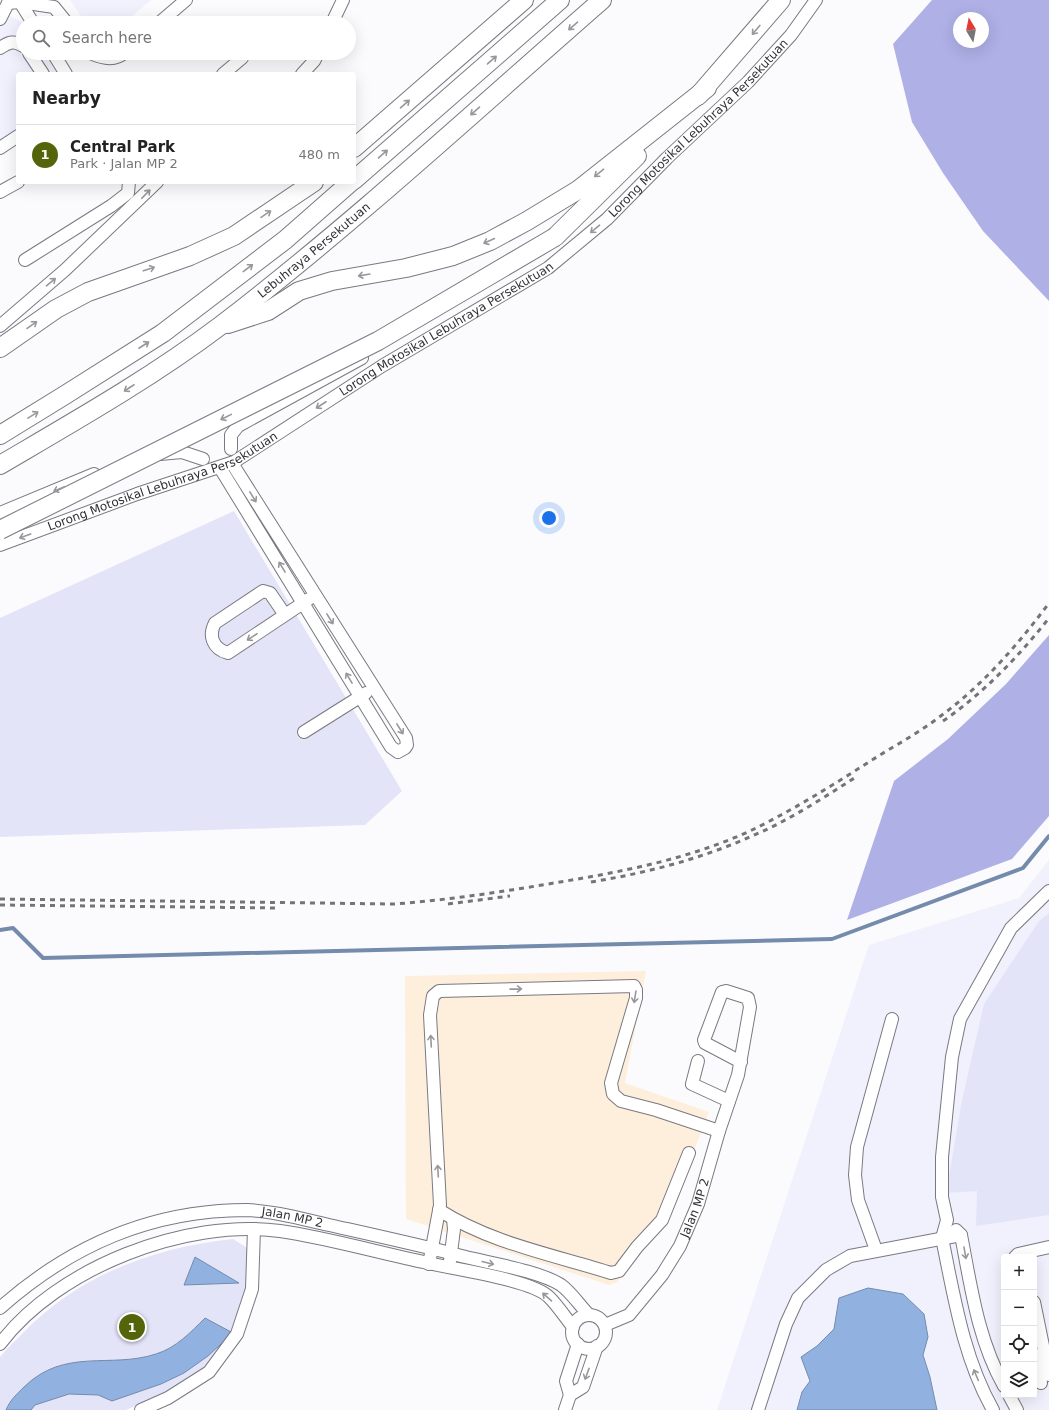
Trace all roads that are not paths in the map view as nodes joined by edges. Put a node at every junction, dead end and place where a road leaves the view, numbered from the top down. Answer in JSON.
{"nodes":[{"id":1,"x":186,"y":0,"type":"edge"},
{"id":2,"x":343,"y":0,"type":"edge"},
{"id":3,"x":524,"y":0,"type":"edge"},
{"id":4,"x":560,"y":0,"type":"edge"},
{"id":5,"x":602,"y":0,"type":"edge"},
{"id":6,"x":781,"y":0,"type":"edge"},
{"id":7,"x":816,"y":0,"type":"edge"},
{"id":8,"x":12,"y":2,"type":"edge"},
{"id":9,"x":26,"y":16,"type":"edge"},
{"id":10,"x":61,"y":16,"type":"edge"},
{"id":11,"x":167,"y":16,"type":"edge"},
{"id":12,"x":335,"y":16,"type":"edge"},
{"id":13,"x":0,"y":19,"type":"edge"},
{"id":14,"x":16,"y":42,"type":"edge"},
{"id":15,"x":0,"y":48,"type":"edge"},
{"id":16,"x":33,"y":60,"type":"edge"},
{"id":17,"x":57,"y":60,"type":"edge"},
{"id":18,"x":240,"y":60,"type":"edge"},
{"id":19,"x":314,"y":60,"type":"edge"},
{"id":20,"x":42,"y":72,"type":"edge"},
{"id":21,"x":65,"y":72,"type":"edge"},
{"id":22,"x":225,"y":72,"type":"edge"},
{"id":23,"x":304,"y":72,"type":"edge"},
{"id":24,"x":707,"y":88,"type":"junction"},
{"id":25,"x":16,"y":137,"type":"edge"},
{"id":26,"x":356,"y":146,"type":"edge"},
{"id":27,"x":0,"y":148,"type":"edge"},
{"id":28,"x":356,"y":178,"type":"edge"},
{"id":29,"x":16,"y":183,"type":"edge"},
{"id":30,"x":129,"y":184,"type":"edge"},
{"id":31,"x":156,"y":184,"type":"edge"},
{"id":32,"x":311,"y":184,"type":"edge"},
{"id":33,"x":349,"y":184,"type":"edge"},
{"id":34,"x":0,"y":192,"type":"edge"},
{"id":35,"x":588,"y":205,"type":"junction"},
{"id":36,"x":24,"y":260,"type":"dead end"},
{"id":37,"x":0,"y":326,"type":"edge"},
{"id":38,"x":219,"y":326,"type":"junction"},
{"id":39,"x":0,"y":348,"type":"edge"},
{"id":40,"x":0,"y":434,"type":"edge"},
{"id":41,"x":231,"y":449,"type":"dead end"},
{"id":42,"x":203,"y":459,"type":"dead end"},
{"id":43,"x":234,"y":464,"type":"dead end"},
{"id":44,"x":0,"y":465,"type":"edge"},
{"id":45,"x":222,"y":471,"type":"dead end"},
{"id":46,"x":0,"y":513,"type":"edge"},
{"id":47,"x":0,"y":530,"type":"edge"},
{"id":48,"x":0,"y":545,"type":"edge"},
{"id":49,"x":315,"y":596,"type":"junction"},
{"id":50,"x":303,"y":602,"type":"junction"},
{"id":51,"x":285,"y":615,"type":"junction"},
{"id":52,"x":374,"y":688,"type":"junction"},
{"id":53,"x":361,"y":697,"type":"junction"},
{"id":54,"x":304,"y":732,"type":"dead end"},
{"id":55,"x":1049,"y":891,"type":"edge"},
{"id":56,"x":892,"y":1018,"type":"dead end"},
{"id":57,"x":698,"y":1061,"type":"dead end"},
{"id":58,"x":741,"y":1062,"type":"junction"},
{"id":59,"x":728,"y":1101,"type":"junction"},
{"id":60,"x":718,"y":1131,"type":"junction"},
{"id":61,"x":688,"y":1153,"type":"dead end"},
{"id":62,"x":439,"y":1210,"type":"junction"},
{"id":63,"x":453,"y":1218,"type":"junction"},
{"id":64,"x":947,"y":1220,"type":"junction"},
{"id":65,"x":254,"y":1229,"type":"junction"},
{"id":66,"x":961,"y":1235,"type":"junction"},
{"id":67,"x":942,"y":1238,"type":"junction"},
{"id":68,"x":1049,"y":1247,"type":"edge"},
{"id":69,"x":431,"y":1248,"type":"junction"},
{"id":70,"x":876,"y":1250,"type":"junction"},
{"id":71,"x":450,"y":1254,"type":"junction"},
{"id":72,"x":1027,"y":1254,"type":"edge"},
{"id":73,"x":429,"y":1264,"type":"junction"},
{"id":74,"x":449,"y":1267,"type":"junction"},
{"id":75,"x":0,"y":1308,"type":"edge"},
{"id":76,"x":589,"y":1315,"type":"junction"},
{"id":77,"x":604,"y":1325,"type":"junction"},
{"id":78,"x":1037,"y":1326,"type":"edge"},
{"id":79,"x":573,"y":1327,"type":"junction"},
{"id":80,"x":0,"y":1344,"type":"edge"},
{"id":81,"x":578,"y":1344,"type":"junction"},
{"id":82,"x":597,"y":1346,"type":"junction"},
{"id":83,"x":1037,"y":1360,"type":"edge"},
{"id":84,"x":1001,"y":1381,"type":"edge"},
{"id":85,"x":1043,"y":1381,"type":"edge"},
{"id":86,"x":570,"y":1395,"type":"junction"},
{"id":87,"x":1011,"y":1398,"type":"edge"},
{"id":88,"x":141,"y":1410,"type":"edge"},
{"id":89,"x":565,"y":1410,"type":"edge"},
{"id":90,"x":758,"y":1410,"type":"edge"},
{"id":91,"x":993,"y":1410,"type":"edge"},
{"id":92,"x":1017,"y":1410,"type":"edge"}],
"edges":[{"from":1,"to":11,"type":"street"},
{"from":2,"to":12,"type":"street"},
{"from":26,"to":3,"type":"highway","one_way":true},
{"from":28,"to":4,"type":"highway","one_way":true},
{"from":5,"to":38,"type":"highway","name":"Lebuhraya Persekutuan","one_way":true},
{"from":6,"to":24,"type":"highway","one_way":true},
{"from":7,"to":48,"type":"street","name":"Lorong Motosikal Lebuhraya Persekutuan","one_way":true},
{"from":8,"to":9,"type":"street"},
{"from":8,"to":10,"type":"street"},
{"from":8,"to":13,"type":"street"},
{"from":14,"to":15,"type":"street"},
{"from":16,"to":20,"type":"street"},
{"from":17,"to":21,"type":"street"},
{"from":18,"to":22,"type":"street"},
{"from":19,"to":23,"type":"street"},
{"from":24,"to":35,"type":"highway"},
{"from":24,"to":38,"type":"highway","one_way":true},
{"from":25,"to":27,"type":"street"},
{"from":29,"to":34,"type":"street"},
{"from":30,"to":36,"type":"street"},
{"from":37,"to":31,"type":"street","one_way":true},
{"from":39,"to":32,"type":"highway","one_way":true},
{"from":40,"to":33,"type":"highway","name":"Lebuhraya Persekutuan","one_way":true},
{"from":35,"to":41,"type":"street"},
{"from":35,"to":47,"type":"highway","one_way":true,"bridge":true},
{"from":38,"to":44,"type":"highway","name":"Lebuhraya Persekutuan","one_way":true},
{"from":42,"to":46,"type":"street","one_way":true},
{"from":43,"to":49,"type":"street","one_way":true},
{"from":50,"to":45,"type":"street","one_way":true},
{"from":49,"to":50,"type":"street"},
{"from":49,"to":52,"type":"street","one_way":true},
{"from":50,"to":51,"type":"street"},
{"from":53,"to":50,"type":"street","one_way":true},
{"from":51,"to":51,"type":"street","one_way":true},
{"from":52,"to":53,"type":"street"},
{"from":52,"to":53,"type":"street","one_way":true},
{"from":53,"to":54,"type":"street"},
{"from":55,"to":64,"type":"street"},
{"from":56,"to":70,"type":"street"},
{"from":57,"to":59,"type":"street"},
{"from":58,"to":58,"type":"street","name":"Jalan MP 2"},
{"from":58,"to":59,"type":"street","name":"Jalan MP 2"},
{"from":59,"to":60,"type":"street","name":"Jalan MP 2"},
{"from":62,"to":60,"type":"street","one_way":true},
{"from":60,"to":77,"type":"street","name":"Jalan MP 2"},
{"from":61,"to":63,"type":"street"},
{"from":62,"to":63,"type":"street"},
{"from":62,"to":69,"type":"street"},
{"from":63,"to":71,"type":"street"},
{"from":64,"to":66,"type":"street"},
{"from":64,"to":67,"type":"street"},
{"from":65,"to":73,"type":"street","name":"Jalan MP 2"},
{"from":65,"to":80,"type":"street","name":"Jalan MP 2"},
{"from":65,"to":88,"type":"street"},
{"from":66,"to":67,"type":"street"},
{"from":66,"to":84,"type":"street","one_way":true},
{"from":67,"to":70,"type":"street"},
{"from":91,"to":67,"type":"street","one_way":true},
{"from":68,"to":72,"type":"street"},
{"from":69,"to":71,"type":"street","name":"Jalan MP 2"},
{"from":69,"to":73,"type":"street"},
{"from":69,"to":75,"type":"street","name":"Jalan MP 2"},
{"from":70,"to":90,"type":"street"},
{"from":71,"to":74,"type":"street"},
{"from":71,"to":76,"type":"street","name":"Jalan MP 2","one_way":true},
{"from":73,"to":74,"type":"street","name":"Jalan MP 2"},
{"from":79,"to":74,"type":"street","name":"Jalan MP 2","one_way":true},
{"from":76,"to":77,"type":"street"},
{"from":76,"to":79,"type":"street"},
{"from":77,"to":82,"type":"street"},
{"from":78,"to":85,"type":"street"},
{"from":79,"to":81,"type":"street"},
{"from":81,"to":82,"type":"street"},
{"from":81,"to":86,"type":"street"},
{"from":82,"to":86,"type":"street","one_way":true},
{"from":83,"to":85,"type":"street"},
{"from":86,"to":89,"type":"street"},
{"from":87,"to":92,"type":"street"}]}
